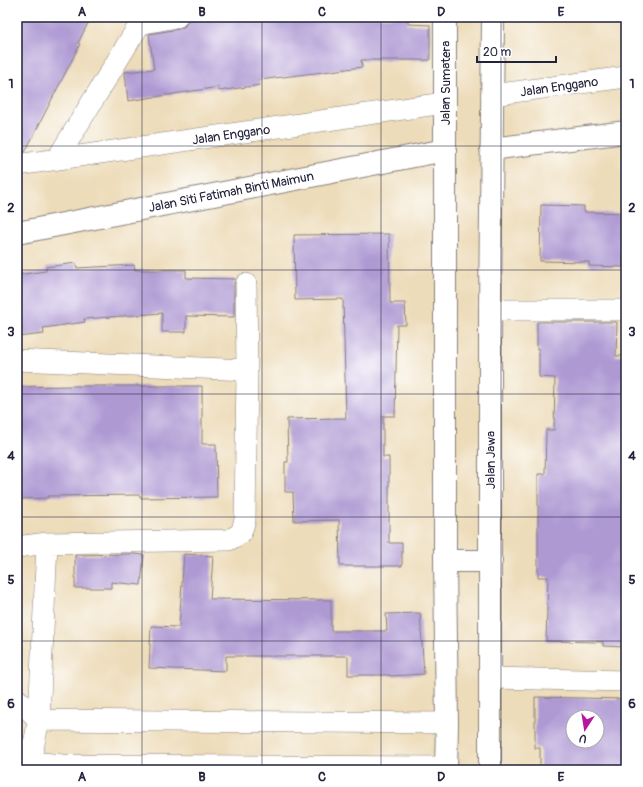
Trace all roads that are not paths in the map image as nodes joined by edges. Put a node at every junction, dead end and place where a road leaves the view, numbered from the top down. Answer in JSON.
{"nodes":[{"id":1,"x":177,"y":17,"type":"edge"},
{"id":2,"x":445,"y":17,"type":"edge"},
{"id":3,"x":493,"y":17,"type":"edge"},
{"id":4,"x":141,"y":21,"type":"edge"},
{"id":5,"x":626,"y":77,"type":"edge"},
{"id":6,"x":492,"y":95,"type":"junction"},
{"id":7,"x":444,"y":103,"type":"junction"},
{"id":8,"x":626,"y":132,"type":"edge"},
{"id":9,"x":491,"y":149,"type":"junction"},
{"id":10,"x":445,"y":150,"type":"junction"},
{"id":11,"x":57,"y":159,"type":"junction"},
{"id":12,"x":17,"y":165,"type":"edge"},
{"id":13,"x":17,"y":233,"type":"edge"},
{"id":14,"x":246,"y":284,"type":"dead end"},
{"id":15,"x":490,"y":310,"type":"junction"},
{"id":16,"x":626,"y":310,"type":"edge"},
{"id":17,"x":17,"y":360,"type":"edge"},
{"id":18,"x":247,"y":370,"type":"junction"},
{"id":19,"x":48,"y":543,"type":"junction"},
{"id":20,"x":17,"y":547,"type":"edge"},
{"id":21,"x":445,"y":561,"type":"junction"},
{"id":22,"x":490,"y":562,"type":"junction"},
{"id":23,"x":490,"y":678,"type":"junction"},
{"id":24,"x":626,"y":682,"type":"edge"},
{"id":25,"x":17,"y":699,"type":"edge"},
{"id":26,"x":39,"y":720,"type":"junction"},
{"id":27,"x":447,"y":723,"type":"junction"},
{"id":28,"x":23,"y":760,"type":"edge"},
{"id":29,"x":65,"y":768,"type":"edge"},
{"id":30,"x":276,"y":768,"type":"edge"},
{"id":31,"x":446,"y":768,"type":"edge"},
{"id":32,"x":490,"y":770,"type":"edge"}],
"edges":[{"from":1,"to":4,"type":"street"},
{"from":2,"to":7,"type":"main road","name":"Jalan Sumatera"},
{"from":3,"to":6,"type":"main road"},
{"from":4,"to":11,"type":"street"},
{"from":5,"to":6,"type":"street","name":"Jalan Enggano"},
{"from":6,"to":9,"type":"main road"},
{"from":7,"to":10,"type":"main road","name":"Jalan Sumatera"},
{"from":7,"to":11,"type":"street","name":"Jalan Enggano"},
{"from":8,"to":9,"type":"main road"},
{"from":9,"to":15,"type":"main road","name":"Jalan Jawa"},
{"from":10,"to":13,"type":"main road","name":"Jalan Siti Fatimah Binti Maimun"},
{"from":10,"to":21,"type":"main road"},
{"from":11,"to":12,"type":"street","name":"Jalan Enggano"},
{"from":14,"to":18,"type":"street"},
{"from":15,"to":16,"type":"street"},
{"from":15,"to":22,"type":"main road","name":"Jalan Jawa"},
{"from":17,"to":18,"type":"street"},
{"from":18,"to":19,"type":"street"},
{"from":19,"to":20,"type":"street"},
{"from":19,"to":26,"type":"street"},
{"from":21,"to":22,"type":"main road"},
{"from":21,"to":27,"type":"main road"},
{"from":22,"to":23,"type":"main road","name":"Jalan Jawa"},
{"from":23,"to":24,"type":"street"},
{"from":23,"to":32,"type":"main road","name":"Jalan Jawa"},
{"from":25,"to":26,"type":"street"},
{"from":26,"to":27,"type":"street"},
{"from":26,"to":28,"type":"street"},
{"from":27,"to":31,"type":"main road"},
{"from":28,"to":29,"type":"street"},
{"from":29,"to":30,"type":"street"},
{"from":30,"to":31,"type":"street"}]}
